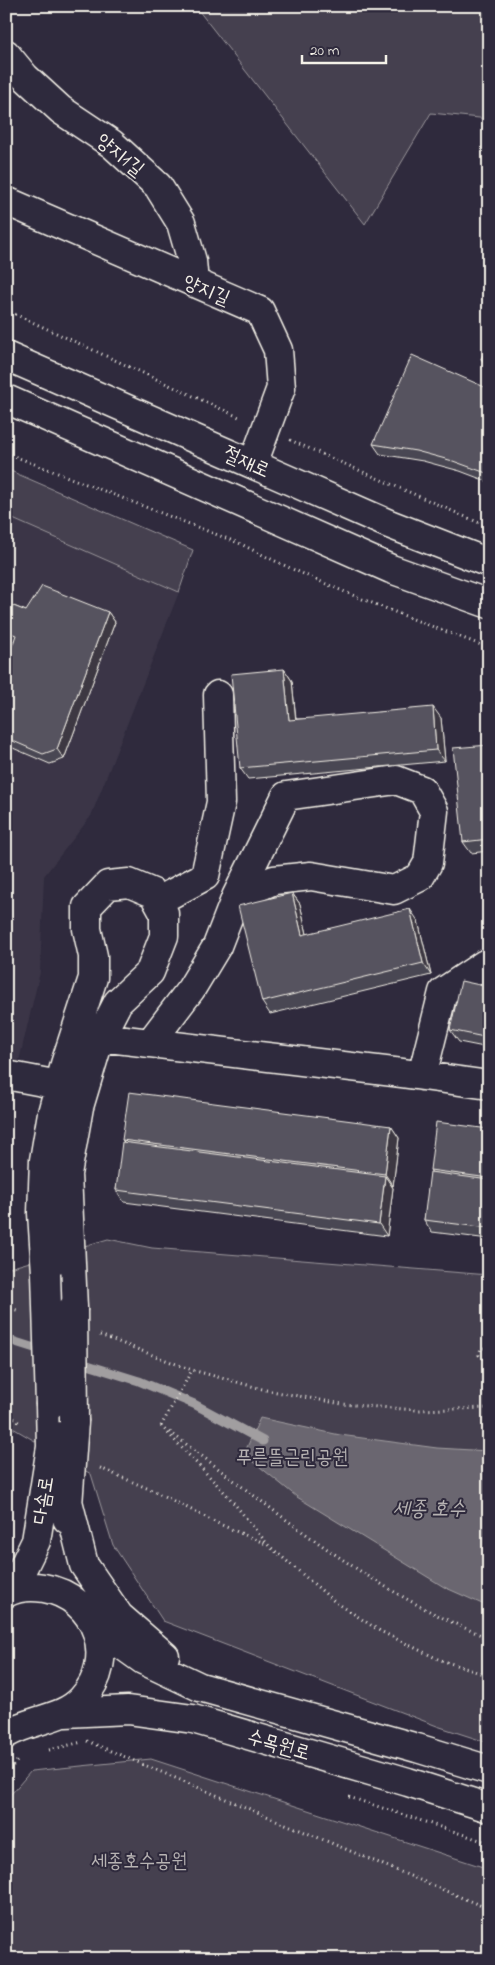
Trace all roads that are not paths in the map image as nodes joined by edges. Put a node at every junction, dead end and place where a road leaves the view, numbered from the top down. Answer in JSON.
{"nodes":[{"id":1,"x":6,"y":54,"type":"edge"},
{"id":2,"x":6,"y":201,"type":"edge"},
{"id":3,"x":194,"y":283,"type":"junction"},
{"id":4,"x":6,"y":356,"type":"edge"},
{"id":5,"x":6,"y":399,"type":"edge"},
{"id":6,"x":253,"y":464,"type":"junction"},
{"id":7,"x":489,"y":563,"type":"edge"},
{"id":8,"x":489,"y":604,"type":"edge"},
{"id":9,"x":218,"y":694,"type":"dead end"},
{"id":10,"x":236,"y":897,"type":"junction"},
{"id":11,"x":158,"y":901,"type":"junction"},
{"id":12,"x":487,"y":958,"type":"edge"},
{"id":13,"x":100,"y":1038,"type":"junction"},
{"id":14,"x":150,"y":1043,"type":"junction"},
{"id":15,"x":6,"y":1075,"type":"edge"},
{"id":16,"x":422,"y":1076,"type":"junction"},
{"id":17,"x":59,"y":1085,"type":"junction"},
{"id":18,"x":489,"y":1085,"type":"edge"},
{"id":19,"x":68,"y":1501,"type":"junction"},
{"id":20,"x":8,"y":1591,"type":"edge"},
{"id":21,"x":77,"y":1601,"type":"junction"},
{"id":22,"x":94,"y":1625,"type":"junction"},
{"id":23,"x":200,"y":1687,"type":"junction"},
{"id":24,"x":6,"y":1713,"type":"edge"},
{"id":25,"x":54,"y":1716,"type":"junction"},
{"id":26,"x":194,"y":1719,"type":"junction"},
{"id":27,"x":6,"y":1734,"type":"edge"},
{"id":28,"x":14,"y":1754,"type":"edge"},
{"id":29,"x":489,"y":1770,"type":"edge"},
{"id":30,"x":489,"y":1808,"type":"edge"}],
"edges":[{"from":1,"to":3,"type":"street","name":"양지1길"},
{"from":2,"to":3,"type":"street","name":"양지길"},
{"from":3,"to":6,"type":"street","name":"양지길"},
{"from":4,"to":6,"type":"street","name":"절재로"},
{"from":5,"to":8,"type":"street","name":"절재로"},
{"from":6,"to":7,"type":"street","name":"절재로"},
{"from":9,"to":11,"type":"street"},
{"from":10,"to":10,"type":"street"},
{"from":10,"to":14,"type":"street"},
{"from":11,"to":13,"type":"street","name":"다솜로"},
{"from":11,"to":17,"type":"street","name":"다솜로"},
{"from":12,"to":16,"type":"street"},
{"from":13,"to":14,"type":"street"},
{"from":13,"to":19,"type":"street","name":"다솜로","bridge":true},
{"from":14,"to":16,"type":"street"},
{"from":15,"to":17,"type":"street"},
{"from":16,"to":18,"type":"street"},
{"from":17,"to":20,"type":"street","name":"다솜로","bridge":true},
{"from":19,"to":21,"type":"street","name":"다솜로"},
{"from":19,"to":23,"type":"street","name":"수목원로"},
{"from":20,"to":21,"type":"street","name":"다솜로"},
{"from":21,"to":22,"type":"street","name":"다솜로"},
{"from":22,"to":23,"type":"street","name":"수목원로"},
{"from":22,"to":25,"type":"street","name":"다솜로"},
{"from":23,"to":29,"type":"street","name":"수목원로"},
{"from":24,"to":25,"type":"street"},
{"from":25,"to":26,"type":"street","name":"수목원로"},
{"from":25,"to":27,"type":"street","name":"다솜로"},
{"from":26,"to":28,"type":"street"},
{"from":26,"to":30,"type":"street","name":"수목원로"}]}
